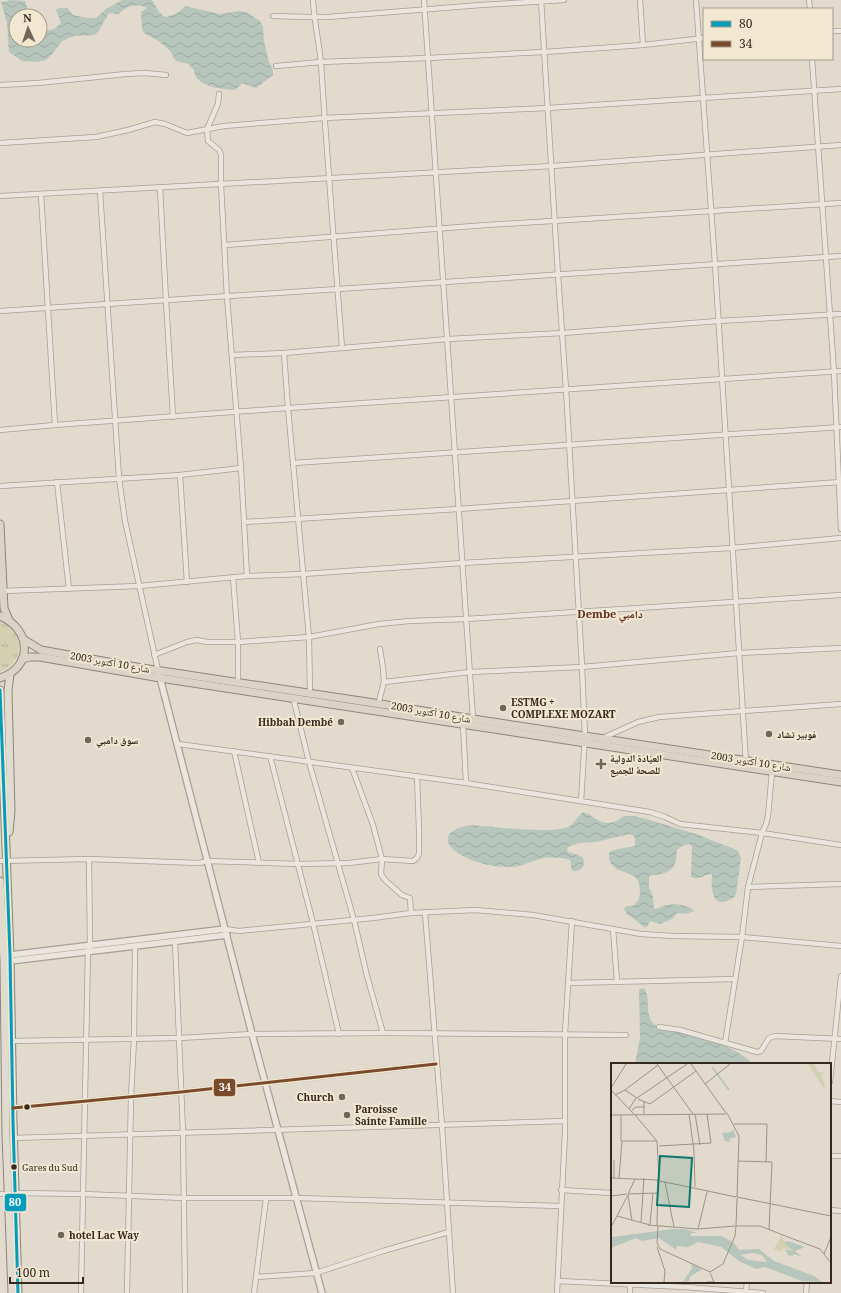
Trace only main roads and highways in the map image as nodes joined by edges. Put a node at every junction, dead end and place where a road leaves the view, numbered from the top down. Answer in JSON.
{"nodes":[{"id":1,"x":0,"y":524,"type":"edge"},
{"id":2,"x":0,"y":616,"type":"edge"},
{"id":3,"x":9,"y":620,"type":"junction"},
{"id":4,"x":23,"y":639,"type":"junction"},
{"id":5,"x":22,"y":659,"type":"junction"},
{"id":6,"x":10,"y":674,"type":"junction"},
{"id":7,"x":159,"y":674,"type":"junction"},
{"id":8,"x":0,"y":678,"type":"edge"},
{"id":9,"x":0,"y":690,"type":"edge"},
{"id":10,"x":585,"y":740,"type":"junction"},
{"id":11,"x":746,"y":764,"type":"junction"},
{"id":12,"x":841,"y":775,"type":"edge"},
{"id":13,"x":841,"y":782,"type":"edge"},
{"id":14,"x":6,"y":846,"type":"junction"},
{"id":15,"x":3,"y":861,"type":"edge"},
{"id":16,"x":0,"y":881,"type":"edge"},
{"id":17,"x":1,"y":903,"type":"edge"},
{"id":18,"x":5,"y":958,"type":"edge"},
{"id":19,"x":3,"y":1136,"type":"edge"},
{"id":20,"x":12,"y":1194,"type":"junction"},
{"id":21,"x":12,"y":1293,"type":"edge"},
{"id":22,"x":18,"y":1293,"type":"edge"}],
"edges":[{"from":1,"to":3,"type":"highway"},
{"from":2,"to":3,"type":"highway"},
{"from":3,"to":4,"type":"highway"},
{"from":4,"to":5,"type":"highway"},
{"from":4,"to":7,"type":"highway","name":"شارع 10 أكتوبر 2003"},
{"from":5,"to":6,"type":"highway"},
{"from":5,"to":7,"type":"highway","name":"شارع 10 أكتوبر 2003"},
{"from":6,"to":8,"type":"highway"},
{"from":6,"to":14,"type":"main road"},
{"from":7,"to":10,"type":"highway","name":"شارع 10 أكتوبر 2003"},
{"from":7,"to":10,"type":"highway","name":"شارع 10 أكتوبر 2003"},
{"from":9,"to":14,"type":"main road"},
{"from":10,"to":11,"type":"highway","name":"شارع 10 أكتوبر 2003"},
{"from":10,"to":11,"type":"highway","name":"شارع 10 أكتوبر 2003"},
{"from":11,"to":12,"type":"highway","name":"شارع 10 أكتوبر 2003"},
{"from":11,"to":13,"type":"highway","name":"شارع 10 أكتوبر 2003"},
{"from":14,"to":15,"type":"main road"},
{"from":15,"to":18,"type":"main road"},
{"from":16,"to":17,"type":"main road"},
{"from":17,"to":18,"type":"main road"},
{"from":18,"to":19,"type":"main road"},
{"from":18,"to":20,"type":"main road"},
{"from":19,"to":20,"type":"main road"},
{"from":20,"to":21,"type":"main road"},
{"from":20,"to":22,"type":"main road"}]}
